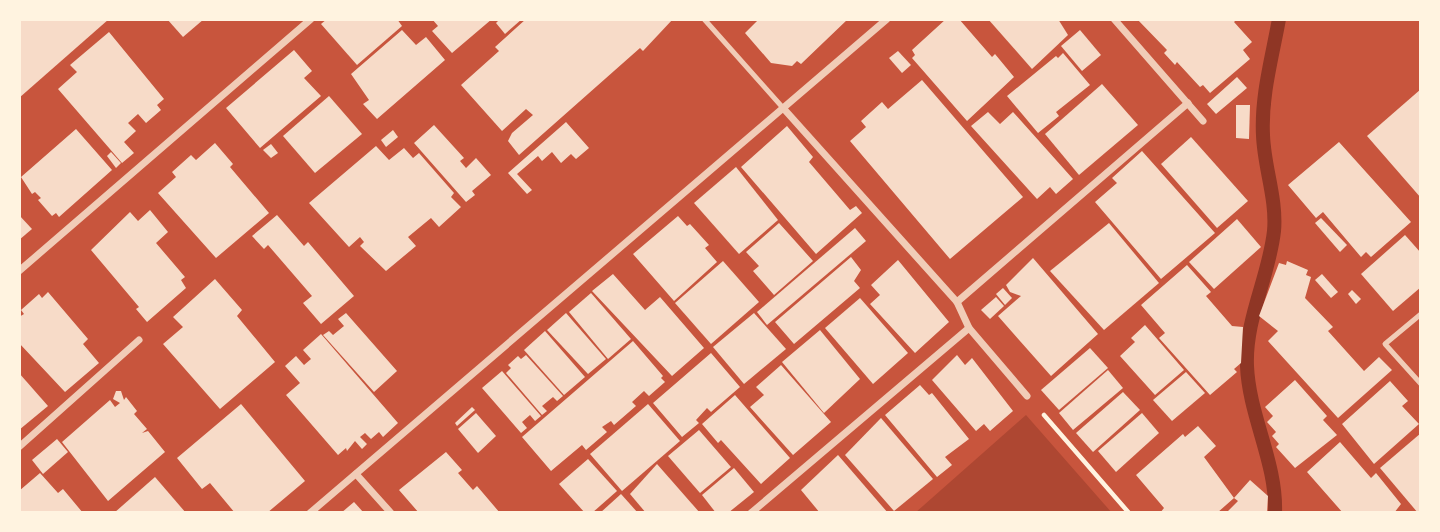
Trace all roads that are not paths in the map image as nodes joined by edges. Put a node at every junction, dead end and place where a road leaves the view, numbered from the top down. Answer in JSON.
{"nodes":[{"id":1,"x":311,"y":19,"type":"edge"},
{"id":2,"x":704,"y":19,"type":"edge"},
{"id":3,"x":887,"y":19,"type":"edge"},
{"id":4,"x":1114,"y":19,"type":"edge"},
{"id":5,"x":1188,"y":103,"type":"junction"},
{"id":6,"x":784,"y":109,"type":"junction"},
{"id":7,"x":1203,"y":121,"type":"dead end"},
{"id":8,"x":19,"y":271,"type":"edge"},
{"id":9,"x":957,"y":302,"type":"junction"},
{"id":10,"x":1421,"y":314,"type":"edge"},
{"id":11,"x":969,"y":328,"type":"junction"},
{"id":12,"x":139,"y":341,"type":"dead end"},
{"id":13,"x":1421,"y":384,"type":"edge"},
{"id":14,"x":1027,"y":396,"type":"road end"},
{"id":15,"x":19,"y":447,"type":"edge"},
{"id":16,"x":356,"y":474,"type":"junction"},
{"id":17,"x":310,"y":513,"type":"edge"},
{"id":18,"x":391,"y":513,"type":"edge"},
{"id":19,"x":751,"y":513,"type":"edge"}],
"edges":[{"from":1,"to":8,"type":"street"},
{"from":2,"to":6,"type":"lane"},
{"from":3,"to":6,"type":"street"},
{"from":4,"to":5,"type":"street"},
{"from":5,"to":7,"type":"street"},
{"from":5,"to":9,"type":"street"},
{"from":6,"to":9,"type":"street"},
{"from":6,"to":16,"type":"street"},
{"from":9,"to":11,"type":"street"},
{"from":10,"to":13,"type":"lane"},
{"from":11,"to":14,"type":"street"},
{"from":11,"to":19,"type":"street"},
{"from":12,"to":15,"type":"street"},
{"from":16,"to":17,"type":"street"},
{"from":16,"to":18,"type":"street"}]}
